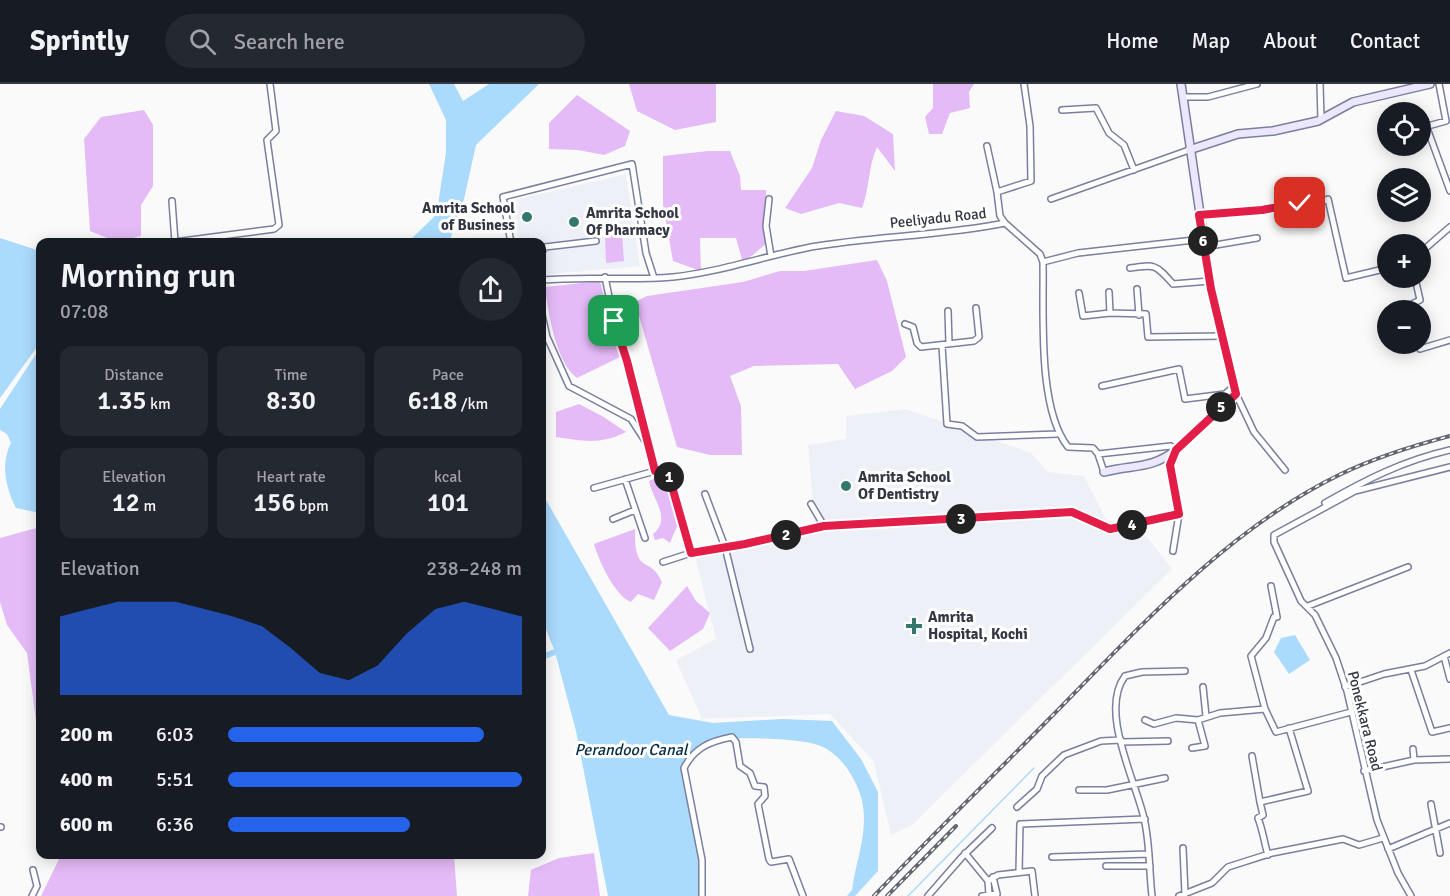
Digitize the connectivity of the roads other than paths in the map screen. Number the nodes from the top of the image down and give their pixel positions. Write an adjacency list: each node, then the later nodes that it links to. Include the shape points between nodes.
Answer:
1 (270, 84): 27 (street, via 276,131 267,140 279,225 274,229)
2 (1024, 84): 18 (street, via 1031,181)
3 (1181, 84): 8 (street)
4 (1257, 84): 8 (street, via 1208,97)
5 (1320, 84): 12 (street)
6 (1430, 84): 12 (street, via 1353,102)
7 (1439, 84): 10 (street)
8 (1183, 97): 14 (street)
9 (1450, 100): 10 (street)
10 (1443, 102): 17 (street, via 1446,121 1427,128)
11 (1062, 110): 15 (street, via 1096,108 1109,133 1124,144)
12 (1321, 120): 14 (street, via 1238,134)
13 (987, 146): 18 (street)
14 (1190, 150): 15 (street); 23 (street)
15 (1134, 170): 20 (street)
16 (1287, 187): 22 (street)
17 (1450, 191)
18 (997, 192): 24 (street, via 1000,216)
19 (769, 199): 34 (street, via 766,226)
20 (1051, 200)
21 (172, 201): 26 (street)
22 (1289, 205): 23 (street); 37 (street, via 1328,199 1346,278)
23 (1199, 215): 31 (street)
24 (1005, 223): 34 (street, Peeliyadu Road, via 812,247); 35 (street, Peeliyadu Road, via 1040,254)
25 (1450, 227): 32 (street)
26 (175, 238)
27 (205, 238)
28 (510, 238): 39 (street, via 503,197 632,164 646,253)
29 (1257, 238): 31 (street)
30 (596, 241): 33 (street)
31 (1204, 243): 35 (street, via 1084,252); 41 (street)
32 (1431, 243)
33 (546, 247)
34 (771, 256): 39 (street, Peeliyadu Road)
35 (1043, 262): 58 (street, via 1044,346)
36 (1130, 268): 41 (street, via 1162,269 1173,284)
37 (1377, 271)
38 (605, 277): 39 (street, Peeliyadu Road); 40 (street, Peeliyadu Road); 59 (street)
39 (654, 278)
40 (546, 280)
41 (1210, 281): 51 (street)
42 (1137, 289): 48 (street)
43 (1109, 292): 47 (street)
44 (1079, 293): 47 (street, via 1083,316)
45 (976, 308): 53 (street, via 979,337)
46 (948, 311): 53 (street)
47 (1110, 313): 48 (street)
48 (1139, 315): 51 (street, via 1146,315 1148,337)
49 (905, 324): 54 (street, via 913,327 918,345)
50 (546, 333): 59 (street, via 569,386 631,418)
51 (1224, 336): 57 (street)
52 (1450, 340): 55 (street)
53 (949, 344): 54 (street)
54 (942, 346): 58 (street, via 947,424 962,426 977,437)
55 (1431, 346)
56 (1102, 386): 57 (street, via 1179,369 1185,399)
57 (1235, 390): 60 (street); 64 (street, via 1254,432)
58 (1058, 434): 62 (street, via 1068,447 1093,448)
59 (649, 447): 65 (street)
60 (1176, 450): 62 (street, via 1171,446); 66 (street, via 1158,463); 72 (street, via 1170,465)
61 (1450, 450): 73 (street, via 1356,483)
62 (1098, 454): 66 (street)
63 (1450, 467): 73 (street, Ponekkara Road, via 1355,491)
64 (1285, 470)
65 (655, 471): 67 (street); 79 (street, via 667,469)
66 (1104, 472)
67 (625, 479): 68 (street); 71 (street)
68 (594, 488)
69 (705, 494): 77 (street)
70 (811, 504): 75 (street)
71 (635, 510): 74 (street); 76 (street)
72 (1179, 514): 75 (street, via 1110,529 1072,512); 78 (street)
73 (1305, 517): 83 (street, Ponekkara Road, via 1274,535 1274,542 1301,602)
74 (613, 519)
75 (824, 526): 77 (street)
76 (645, 538)
77 (725, 547): 79 (street); 84 (street)
78 (1173, 551)
79 (691, 553): 80 (street)
80 (663, 562)
81 (1408, 567): 83 (street)
82 (1271, 586): 91 (street, via 1275,617 1266,638 1251,656)
83 (1308, 606): 90 (street, Ponekkara Road, via 1318,618)
84 (750, 649)
85 (1447, 654): 87 (street); 88 (street)
86 (1185, 670): 98 (street, via 1125,676 1118,685 1115,719)
87 (1412, 670): 90 (street, via 1384,674); 97 (street, via 1432,732)
88 (1450, 679)
89 (1203, 687): 93 (street)
90 (1345, 687): 92 (street, Ponekkara Road)
91 (1265, 709): 93 (street); 96 (street, via 1276,732)
92 (1351, 712): 96 (street); 105 (street, Ponekkara Road)
93 (1206, 716): 95 (street)
94 (1145, 720): 95 (street, via 1154,724 1176,718)
95 (1198, 720): 100 (street, via 1205,746)
96 (1289, 728): 109 (street, via 1308,791)
97 (1450, 728)
98 (1122, 741): 99 (street); 107 (street); 111 (street, via 1101,741 1064,755)
99 (1168, 741)
100 (1192, 748)
101 (1413, 749): 104 (street)
102 (1252, 756): 109 (street)
103 (1450, 759): 104 (street)
104 (1414, 760): 105 (street)
105 (1364, 771): 116 (street, Ponekkara Road)
106 (1165, 778): 107 (street)
107 (1134, 785): 108 (street); 112 (street)
108 (1079, 790)
109 (1260, 802): 122 (street, via 1263,815 1258,818)
110 (1431, 804): 115 (street)
111 (1017, 807)
112 (1145, 819): 121 (street); 127 (street, via 1020,824)
113 (1450, 823): 115 (street)
114 (992, 828): 119 (street)
115 (1434, 829): 118 (street); 120 (street)
116 (1383, 838): 118 (street, Ponekkara Road); 122 (street, via 1359,844 1343,839)
117 (1183, 848): 130 (street)
118 (1388, 849): 138 (street, Ponekkara Road)
119 (965, 853): 128 (street); 134 (street)
120 (1440, 853)
121 (1149, 854): 123 (street); 125 (street)
122 (1268, 855): 130 (street, via 1228,867 1212,883)
123 (1052, 857)
124 (1106, 866): 125 (street)
125 (1150, 866): 137 (street)
126 (33, 870): 131 (street, via 37,886)
127 (1019, 872): 128 (street); 136 (street, via 1032,871)
128 (991, 879): 129 (street)
129 (989, 895): 135 (street)
130 (1187, 895)
131 (32, 896)
132 (702, 896): 133 (street, via 702,860 684,768 709,742 732,737 740,766 750,773 755,786 764,787 765,796 758,804 769,859 789,859)
133 (803, 896)
134 (928, 896)
135 (982, 896)
136 (1035, 896)
137 (1152, 896)
138 (1411, 896)

